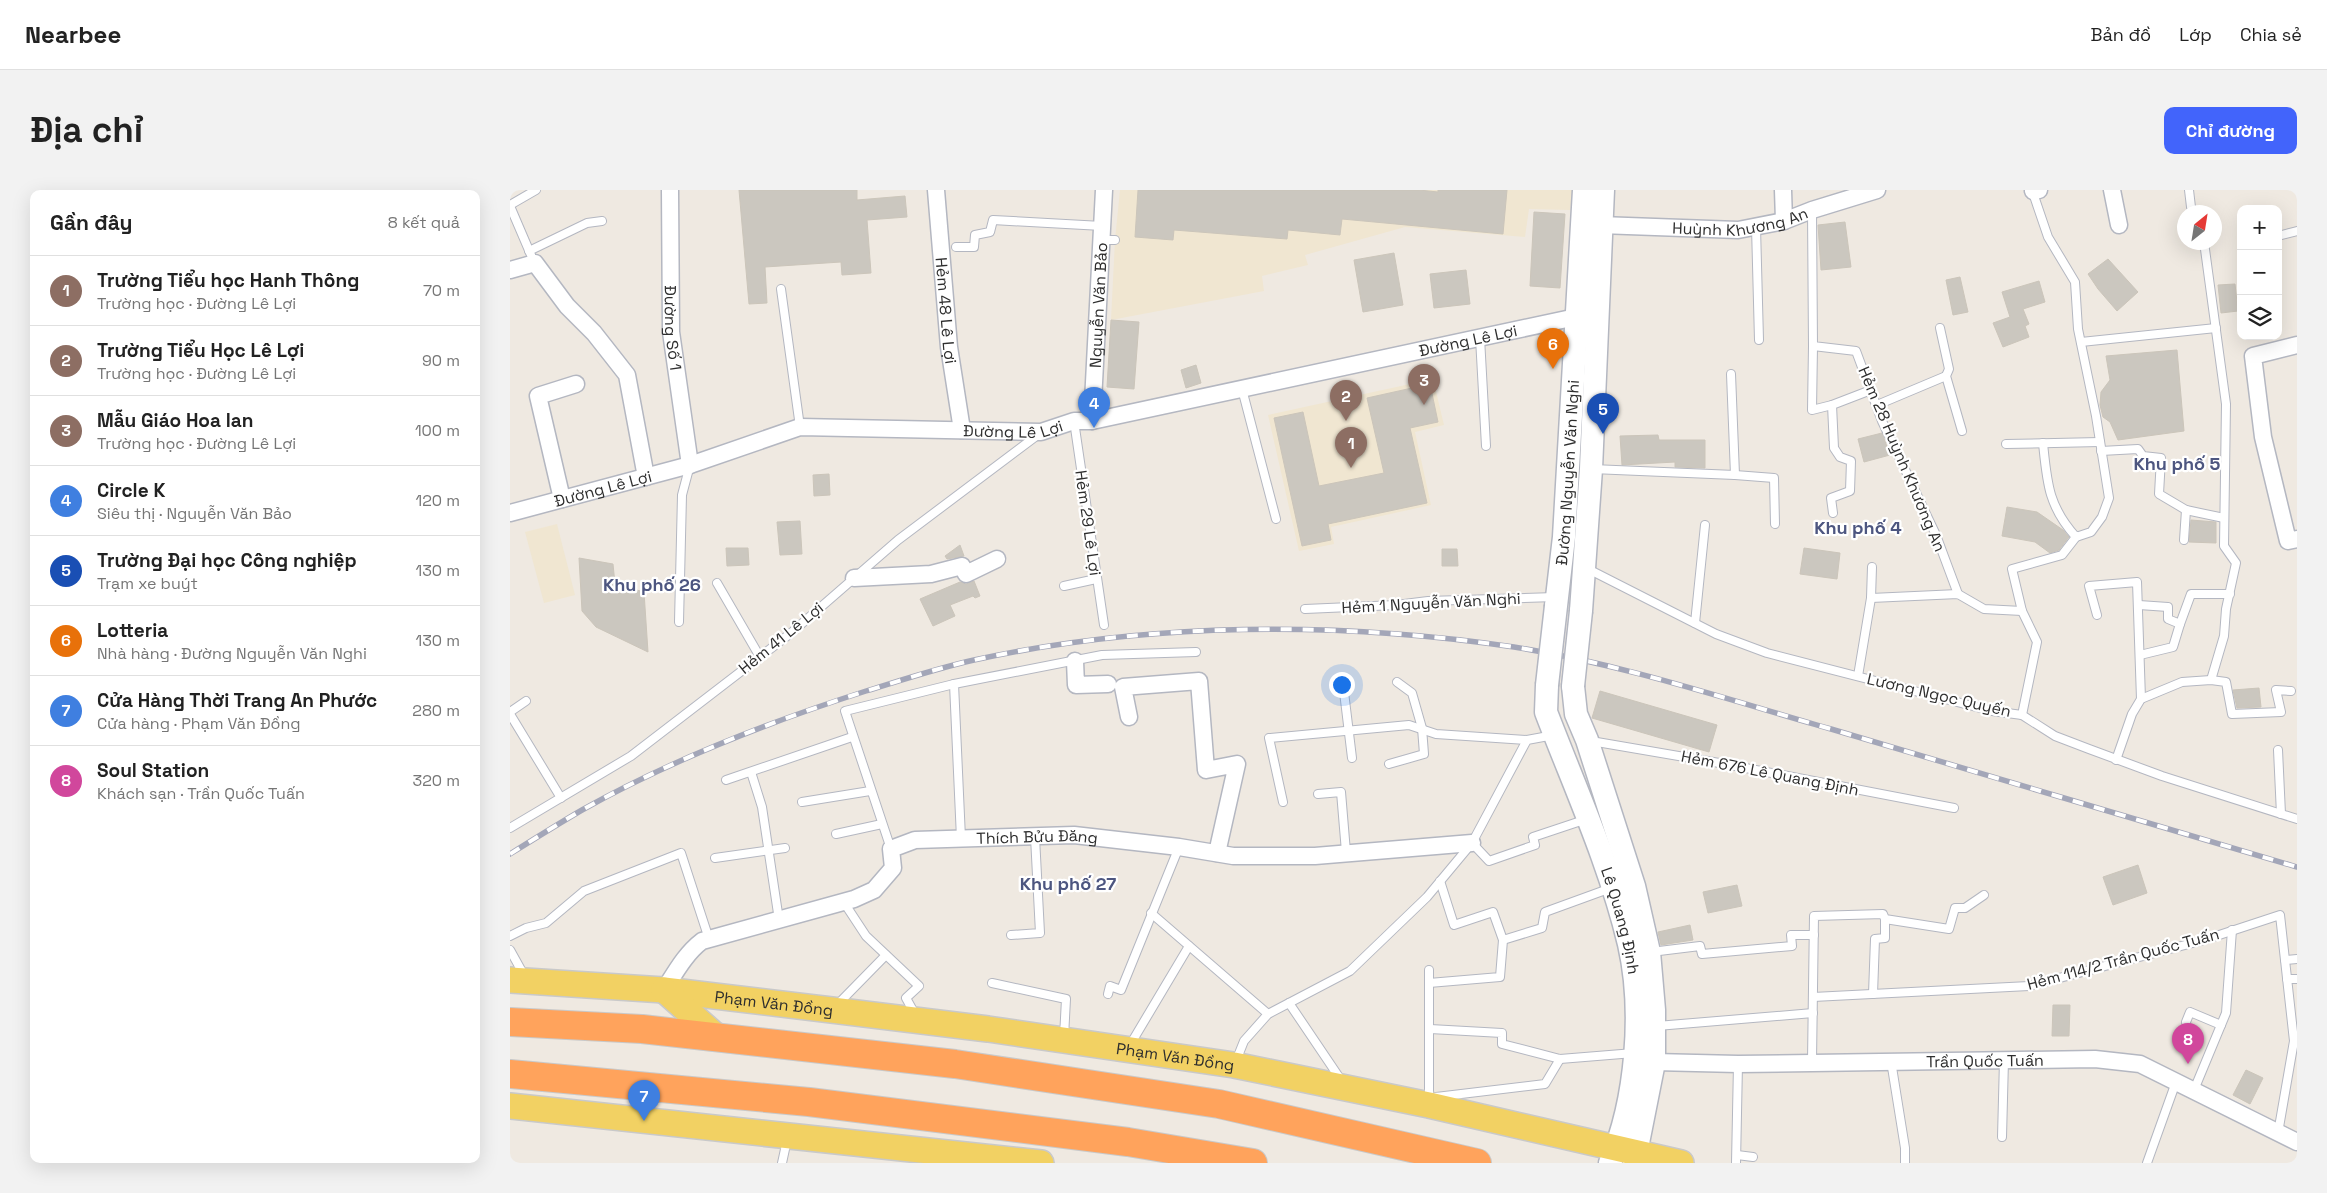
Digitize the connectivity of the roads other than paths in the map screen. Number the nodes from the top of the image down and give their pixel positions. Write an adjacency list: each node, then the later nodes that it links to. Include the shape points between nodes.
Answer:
1 (536, 190): 13 (lane)
2 (670, 190): 54 (street, Đường Số 1, via 671,332)
3 (936, 190): 46 (street, Hẻm 48 Lê Lợi, via 949,347)
4 (1104, 190): 21 (street, Nguyễn Văn Bảo)
5 (1584, 190): 28 (main road, Đường Nguyễn Văn Nghi)
6 (1603, 190): 17 (main road, Đường Nguyễn Văn Nghi)
7 (1783, 190): 16 (street)
8 (2035, 190): 33 (lane, via 2048,237 2075,282)
9 (2112, 190): 18 (street)
10 (2189, 190): 12 (lane)
11 (1867, 191): 14 (street, Huỳnh Khương An)
12 (2191, 205)
13 (510, 206): 25 (lane)
14 (1812, 210): 16 (street, Huỳnh Khương An); 34 (lane)
15 (602, 221): 25 (lane, via 587,223)
16 (1784, 221): 19 (street, Huỳnh Khương An)
17 (1600, 224): 19 (street, Huỳnh Khương An, via 1738,230); 28 (main road, Đường Nguyễn Văn Nghi)
18 (2119, 224)
19 (1756, 227): 32 (lane)
20 (2297, 231): 22 (lane)
21 (1106, 235): 23 (lane, via 993,220 990,232 975,236 974,246); 44 (street, Nguyễn Văn Bảo)
22 (2282, 235)
23 (956, 247)
24 (2205, 250): 30 (lane)
25 (532, 257): 26 (street); 57 (street, via 567,306 594,332 627,375)
26 (510, 270)
27 (782, 289): 45 (lane)
28 (1586, 316): 31 (street, Đường Lê Lợi); 55 (main road, Đường Nguyễn Văn Nghi); 79 (main road, Đường Nguyễn Văn Nghi)
29 (1940, 328): 37 (lane, via 1949,369)
30 (2216, 328): 33 (lane); 62 (lane, via 2226,404)
31 (1480, 338): 39 (street, Đường Lê Lợi); 52 (lane)
32 (1759, 340)
33 (2080, 342): 49 (lane)
34 (1813, 346): 40 (lane, Hẻm 28 Huỳnh Khương An, via 1856,351); 41 (lane, via 1812,410)
35 (2297, 346): 67 (street, via 2254,356 2263,437 2288,541)
36 (1731, 374): 56 (lane)
37 (1946, 376): 42 (lane); 47 (lane)
38 (576, 384): 58 (street, via 538,396)
39 (1242, 389): 44 (street, Đường Lê Lợi); 63 (lane)
40 (1871, 390): 41 (lane); 42 (lane, Hẻm 28 Huỳnh Khương An)
41 (1832, 405): 61 (lane, via 1834,448 1840,457 1851,461 1850,491 1831,498)
42 (1876, 406): 76 (lane, Hẻm 28 Huỳnh Khương An, via 1936,535)
43 (1074, 421): 44 (street, Đường Lê Lợi); 48 (street, Đường Lê Lợi); 73 (lane, Hẻm 29 Lê Lợi)
44 (1092, 421)
45 (800, 427): 46 (street, Đường Lê Lợi); 54 (street, Đường Lê Lợi)
46 (962, 430): 48 (street, Đường Lê Lợi)
47 (1962, 431)
48 (1041, 432): 72 (lane, Hẻm 41 Lê Lợi, via 898,540)
49 (2100, 442): 50 (lane); 53 (lane)
50 (2043, 443): 51 (lane); 66 (lane, via 2047,487 2061,520)
51 (2006, 444)
52 (1486, 446)
53 (2101, 451): 59 (lane, via 2138,449 2143,456 2161,458 2158,494); 66 (lane, via 2108,498 2102,516 2091,532)
54 (690, 465): 57 (street, Đường Lê Lợi); 84 (lane, via 682,495)
55 (1591, 469): 56 (lane); 70 (main road, Đường Nguyễn Văn Nghi)
56 (1735, 475): 65 (lane, via 1774,478)
57 (646, 477): 58 (street, Đường Lê Lợi)
58 (562, 499): 60 (street, Đường Lê Lợi)
59 (2186, 510): 62 (lane); 68 (lane)
60 (510, 513)
61 (1832, 513)
62 (2224, 518): 77 (lane, via 2224,546 2236,563)
63 (1276, 519)
64 (1705, 524): 85 (lane)
65 (1775, 524)
66 (2076, 537): 82 (lane, via 2062,555 2012,569)
67 (2297, 539)
68 (2184, 540)
69 (997, 559): 72 (street, via 966,574 962,566 931,574)
70 (1584, 566): 85 (lane, Lương Ngọc Quyến); 98 (main road, Đường Nguyễn Văn Nghi, bridge)
71 (1872, 567): 78 (lane)
72 (854, 578): 90 (lane, Hẻm 41 Lê Lợi)
73 (1096, 579): 75 (lane); 87 (lane, Hẻm 29 Lê Lợi)
74 (717, 582): 90 (lane)
75 (1064, 586)
76 (1958, 594): 78 (lane); 82 (lane, via 1984,609)
77 (2230, 594): 86 (lane, via 2191,594); 93 (lane, via 2224,636)
78 (1871, 598): 92 (lane)
79 (1557, 601): 81 (lane, Hẻm 1 Nguyễn Văn Nghi, via 1428,601); 97 (main road, Đường Nguyễn Văn Nghi, bridge)
80 (2139, 605): 83 (lane, via 2137,582 2089,586); 86 (lane, via 2168,607 2168,619); 89 (lane)
81 (1306, 609)
82 (2022, 611): 104 (lane, via 2037,642)
83 (2097, 615)
84 (679, 622)
85 (1695, 623): 92 (lane, Lương Ngọc Quyến, via 1767,654)
86 (2180, 624): 89 (lane, via 2173,647)
87 (1104, 625)
88 (1196, 652): 91 (lane)
89 (2140, 655): 101 (lane)
90 (760, 657): 120 (lane, Hẻm 41 Lê Lợi, via 631,756)
91 (1075, 660): 95 (lane); 96 (street, via 1076,685)
92 (1858, 676): 104 (lane, Lương Ngọc Quyến, via 1992,711)
93 (2211, 680): 99 (lane, via 2226,682 2232,714 2281,712 2276,690); 101 (lane, via 2182,682)
94 (1397, 682): 106 (lane, via 1412,693)
95 (954, 684): 109 (lane, via 845,711); 131 (lane)
96 (1108, 684)
97 (1547, 685): 108 (main road, Lê Quang Định, via 1546,712)
98 (1573, 686): 111 (main road, Lê Quang Định, via 1576,714)
99 (2292, 691)
100 (1344, 692): 107 (lane)
101 (2141, 699): 114 (lane, via 2132,714)
102 (526, 701): 103 (lane)
103 (510, 713): 120 (lane)
104 (2022, 715): 114 (lane, Lương Ngọc Quyến, via 2055,736)
105 (1129, 717): 138 (street, via 1123,687 1199,681 1206,770 1237,764)
106 (1422, 728): 107 (lane, via 1409,725); 110 (lane, via 1436,734); 115 (lane, via 1424,754)
107 (1348, 732): 113 (lane); 122 (lane, via 1269,738)
108 (1555, 735): 110 (lane); 125 (main road, Lê Quang Định)
109 (852, 737): 116 (lane); 118 (lane)
110 (1527, 740): 132 (lane)
111 (1587, 740): 123 (lane, Hẻm 676 Lê Quang Định); 155 (main road, Lê Quang Định, via 1634,886)
112 (2278, 750): 124 (lane)
113 (1352, 758)
114 (2116, 760): 124 (lane, Lương Ngọc Quyến)
115 (1389, 764)
116 (751, 772): 117 (lane); 136 (lane, via 762,806)
117 (726, 780)
118 (870, 790): 121 (lane); 127 (lane)
119 (1318, 794): 137 (lane, via 1341,792)
120 (561, 798): 128 (lane, Hẻm 41 Lê Lợi)
121 (802, 802)
122 (1283, 802)
123 (1954, 808)
124 (2281, 814): 126 (lane, Lương Ngọc Quyến)
125 (1587, 819): 132 (lane, via 1533,837 1536,845 1489,860); 141 (main road, Lê Quang Định)
126 (2297, 819)
127 (882, 824): 129 (lane); 135 (lane)
128 (510, 828)
129 (836, 834)
130 (1035, 836): 131 (street, Thích Bửu Đăng); 133 (street, Thích Bửu Đăng, via 1074,835); 148 (lane, via 1040,933)
131 (960, 838): 135 (street, Thích Bửu Đăng, via 915,840)
132 (1472, 843): 137 (street, Thích Bửu Đăng); 140 (lane)
133 (1179, 847): 138 (street, Thích Bửu Đăng); 144 (lane)
134 (785, 848): 136 (lane)
135 (891, 849): 143 (street, via 893,868 874,890)
136 (769, 851): 139 (lane); 145 (lane)
137 (1346, 852): 138 (street, Thích Bửu Đăng, via 1315,856 1233,856)
138 (1217, 853)
139 (715, 858)
140 (1440, 881): 152 (lane, via 1454,925 1493,912); 169 (lane, via 1428,897 1350,971)
141 (1613, 887): 152 (lane, via 1545,912 1542,928); 182 (main road, Lê Quang Định, via 1629,945)
142 (1984, 895): 146 (lane, via 1965,908 1955,908 1949,929)
143 (843, 902): 145 (street); 156 (lane, via 866,936)
144 (1151, 913): 153 (lane); 166 (lane, via 1121,990 1110,986)
145 (780, 920): 151 (street)
146 (1885, 920): 149 (lane, via 1883,914 1814,916); 167 (lane, via 1885,938 1875,939)
147 (2232, 930): 158 (lane, Hẻm 114/2 Trần Quốc Tuấn, via 2280,915); 167 (lane, Hẻm 114/2 Trần Quốc Tuấn, via 2029,986); 176 (lane, via 2226,1013)
148 (1011, 935)
149 (1814, 935): 155 (lane, via 1791,935 1792,946 1702,954 1700,946); 168 (lane)
150 (510, 936): 151 (lane, via 526,928 546,924 584,891 681,853)
151 (710, 939): 165 (street, via 693,948)
152 (1503, 940): 164 (lane, via 1500,977)
153 (1189, 946): 172 (lane); 181 (lane)
154 (510, 950): 161 (lane)
155 (1649, 952): 177 (main road, Lê Quang Định)
156 (886, 955): 170 (lane); 173 (lane, via 919,986 906,998)
157 (2297, 959): 158 (lane)
158 (2285, 960): 162 (lane)
159 (1429, 970): 164 (lane)
160 (2297, 979): 162 (lane)
161 (519, 980): 165 (main road, Phạm Văn Đồng)
162 (2287, 980): 195 (lane, via 2294,1041)
163 (992, 983): 180 (lane, via 1066,999)
164 (1429, 983): 178 (lane)
165 (664, 990): 170 (main road, Phạm Văn Đồng); 179 (main road)
166 (1108, 994)
167 (1873, 994): 168 (lane, Hẻm 114/2 Trần Quốc Tuấn)
168 (1813, 997): 171 (lane)
169 (1289, 1003): 172 (lane); 191 (lane)
170 (833, 1010): 173 (main road, Phạm Văn Đồng)
171 (1813, 1012): 177 (lane); 185 (lane)
172 (1268, 1014): 188 (lane, via 1244,1041)
173 (918, 1020): 180 (main road, Phạm Văn Đồng)
174 (510, 1022): 179 (highway, via 642,1029)
175 (2186, 1022): 176 (lane, via 2190,1012)
176 (2221, 1025): 192 (lane)
177 (1655, 1027): 182 (main road, Lê Quang Định)
178 (1430, 1029): 183 (lane, via 1502,1033 1502,1044); 193 (lane)
179 (716, 1037): 205 (highway, via 955,1064 1219,1104)
180 (1064, 1040): 181 (main road, Phạm Văn Đồng)
181 (1128, 1049): 188 (main road, Phạm Văn Đồng)
182 (1645, 1058): 183 (lane); 187 (street, Trần Quốc Tuấn); 200 (main road, Lê Quang Định)
183 (1560, 1059): 193 (lane, via 1546,1084)
184 (2004, 1060): 186 (street, Trần Quốc Tuấn); 190 (street, Trần Quốc Tuấn, via 2095,1059 2140,1064); 197 (lane)
185 (1812, 1061): 186 (street, Trần Quốc Tuấn); 187 (street, Trần Quốc Tuấn)
186 (1891, 1061): 207 (lane)
187 (1738, 1064): 201 (lane)
188 (1234, 1065): 191 (main road, Phạm Văn Đồng)
189 (510, 1074): 204 (highway, via 810,1102 1128,1142)
190 (2176, 1082): 192 (street, Trần Quốc Tuấn); 208 (lane)
191 (1346, 1088): 193 (main road, Phạm Văn Đồng)
192 (2194, 1090): 195 (street, Trần Quốc Tuấn)
193 (1429, 1101): 200 (main road, Phạm Văn Đồng)
194 (510, 1106): 196 (main road)
195 (2278, 1133): 198 (street, Trần Quốc Tuấn)
196 (788, 1135): 202 (lane); 203 (main road, via 937,1156)
197 (2002, 1137)
198 (2297, 1142)
199 (1753, 1156): 201 (lane)
200 (1624, 1157): 206 (main road, Phạm Văn Đồng)
201 (1736, 1159)
202 (782, 1163)
203 (1041, 1163)
204 (1253, 1163)
205 (1477, 1163)
206 (1681, 1163)
207 (1905, 1163)
208 (2147, 1163)

